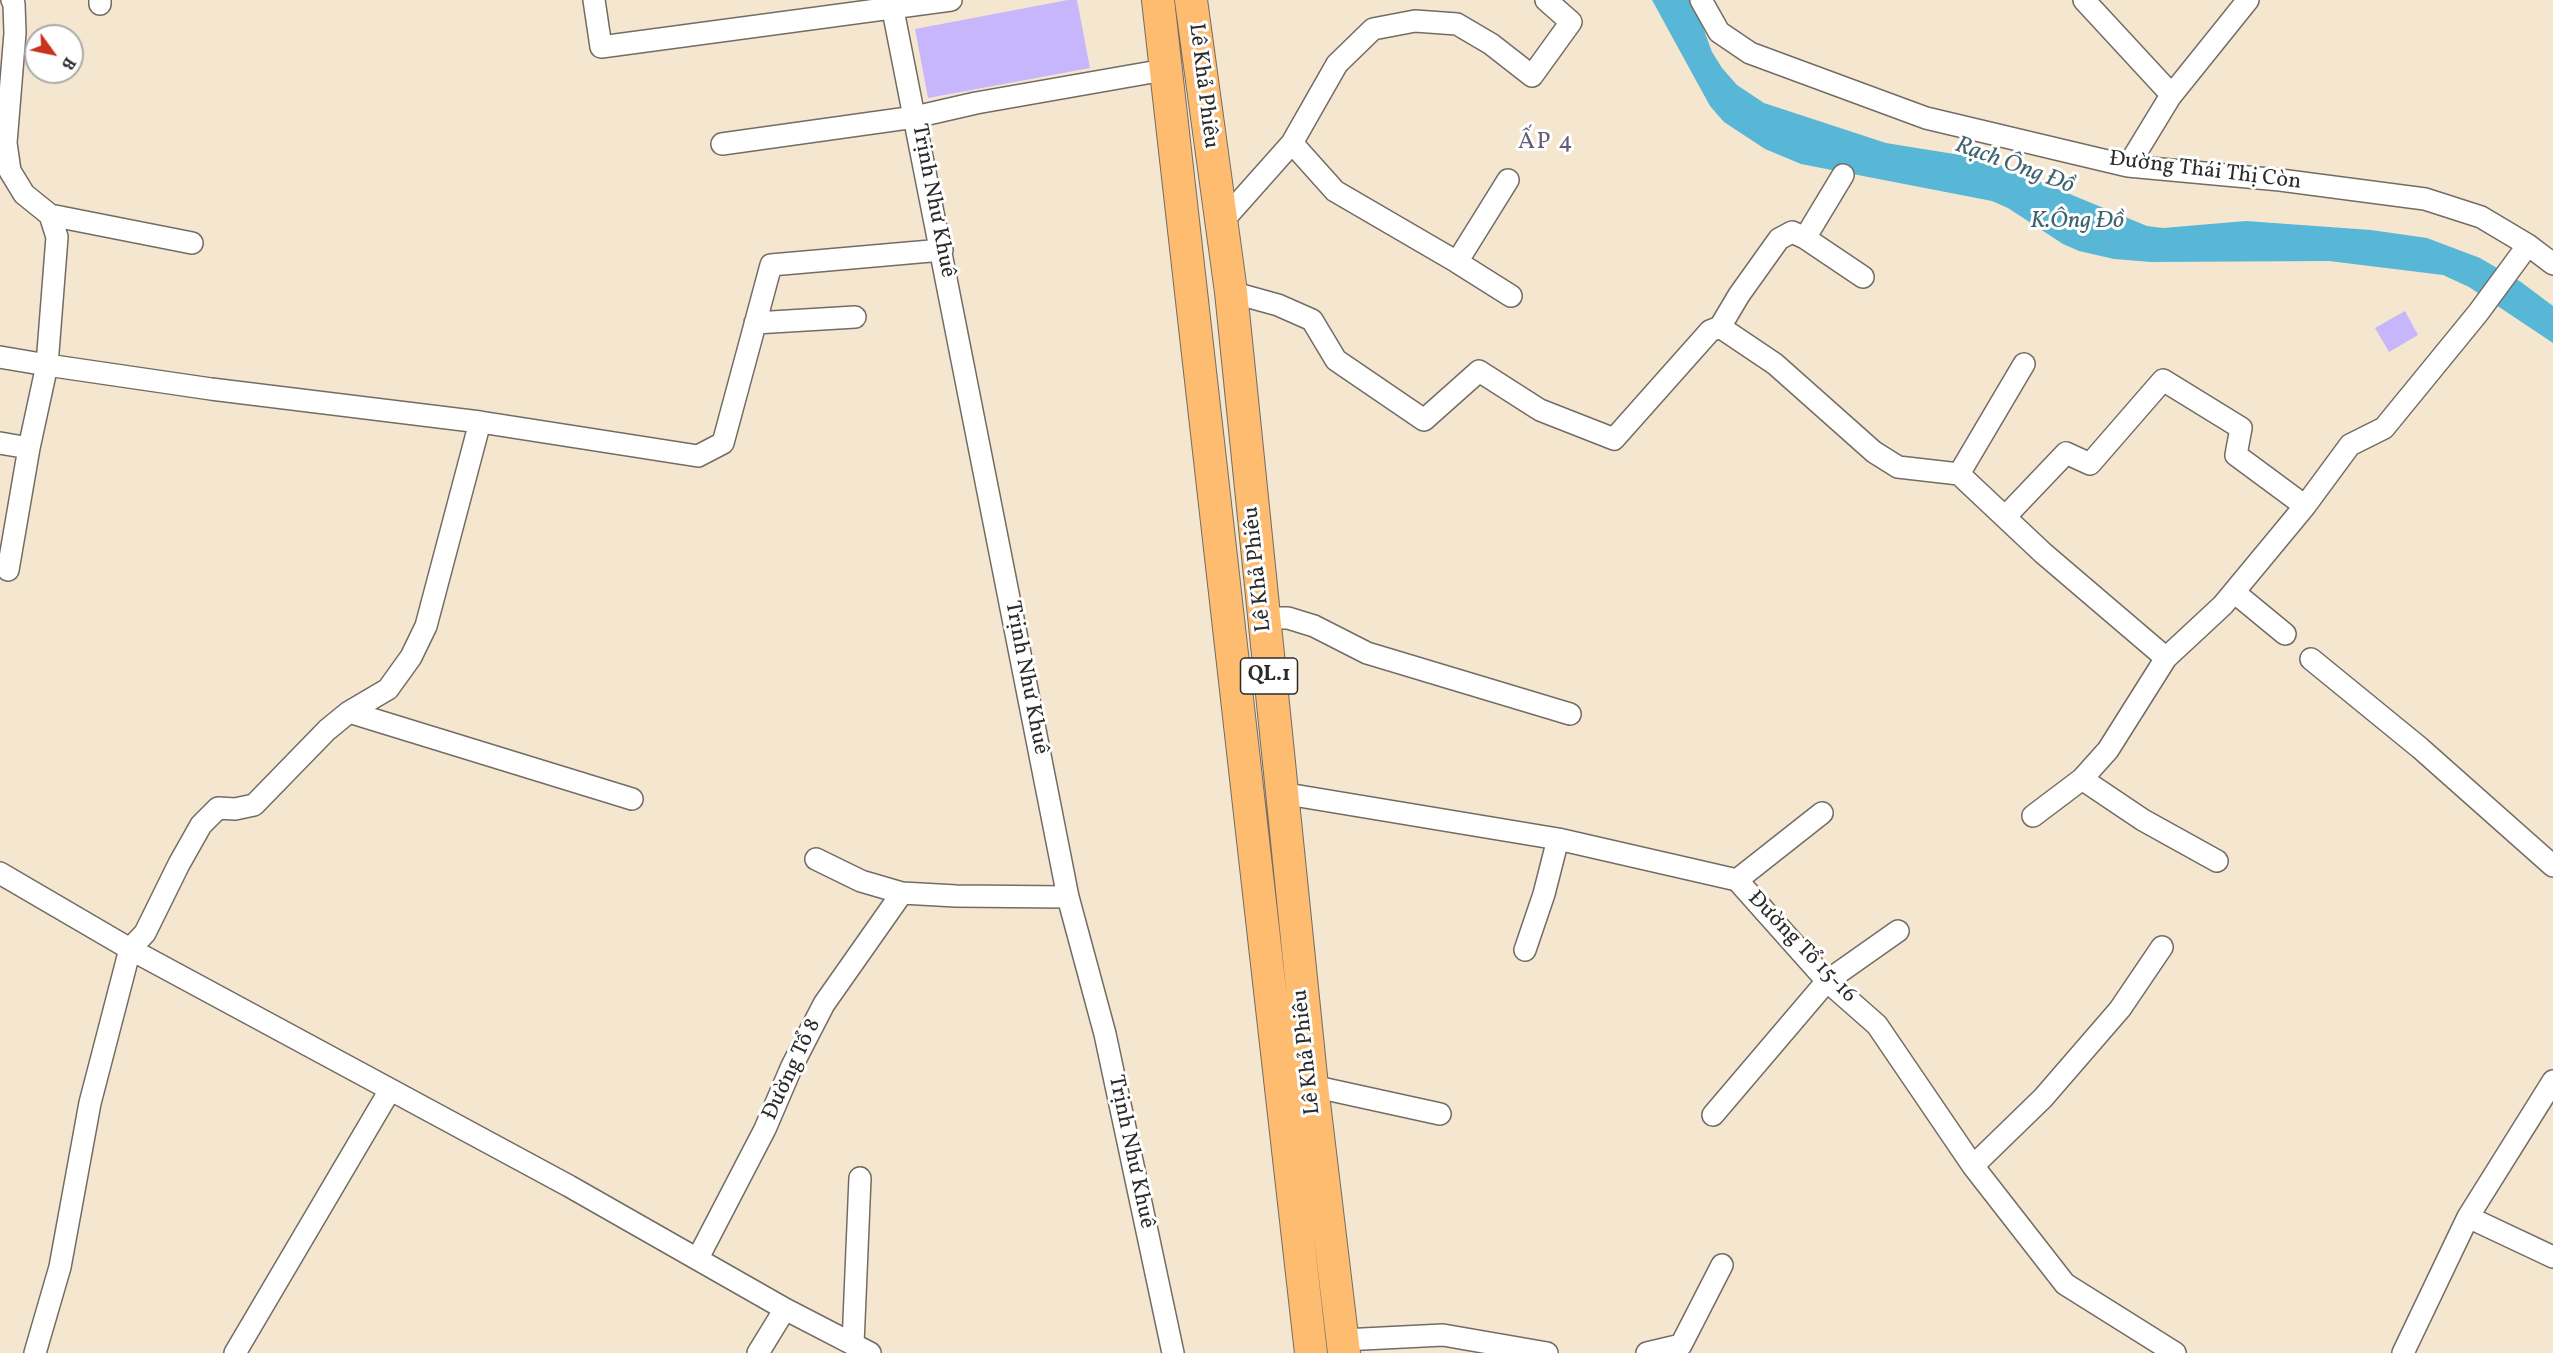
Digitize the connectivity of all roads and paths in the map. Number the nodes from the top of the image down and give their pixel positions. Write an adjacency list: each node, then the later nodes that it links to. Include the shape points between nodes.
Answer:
1 (12, 0): 19 (street, via 15,33 6,143 10,171 24,194)
2 (594, 0): 10 (street, via 600,47)
3 (951, 0): 10 (street)
4 (1158, 0): 11 (highway, Lê Khả Phiêu / QL.1)
5 (1191, 0): 20 (highway, Lê Khả Phiêu / QL.1)
6 (1546, 0): 14 (street, via 1571,22 1532,76 1457,24 1415,21 1373,29 1337,64)
7 (1701, 0): 16 (street, Đường Thái Thị Còn, via 1719,32 1750,53 1926,118)
8 (2084, 0): 12 (street)
9 (2248, 0): 12 (street)
10 (892, 4): 13 (street, Trịnh Như Khuê)
11 (1164, 70): 13 (street); 86 (highway, Lê Khả Phiêu / QL.1)
12 (2170, 97): 16 (street)
13 (915, 117): 15 (street); 24 (street, Trịnh Như Khuê)
14 (1292, 143): 20 (street); 25 (street, via 1335,191)
15 (722, 144)
16 (2128, 166): 23 (street, Đường Thái Thị Còn, via 2425,199 2481,217)
17 (1843, 176): 21 (street)
18 (1509, 180): 25 (street)
19 (50, 215): 22 (street); 35 (street, via 57,237)
20 (1220, 224): 28 (highway, Lê Khả Phiêu / QL.1)
21 (1805, 238): 27 (street); 32 (street, via 1792,232 1779,239)
22 (192, 243)
23 (2528, 245): 26 (street, Đường Thái Thị Còn); 40 (street, via 2384,428 2349,445)
24 (942, 250): 31 (street, via 771,265); 62 (street, Trịnh Như Khuê)
25 (1457, 262): 29 (street)
26 (2553, 264)
27 (1863, 277)
28 (1231, 292): 32 (street, via 1278,305 1312,320 1335,360 1424,420 1479,371 1540,410 1614,439 1710,331); 44 (highway, Lê Khả Phiêu / QL.1)
29 (1511, 297)
30 (855, 317): 31 (street)
31 (755, 324): 36 (street, via 723,442 699,456)
32 (1720, 327): 39 (street, via 1775,364 1874,452 1898,467)
33 (0, 357): 35 (street)
34 (2024, 364): 39 (street)
35 (47, 365): 36 (street); 38 (street)
36 (480, 422): 48 (street, via 426,626 411,657 388,689)
37 (0, 443): 38 (street)
38 (29, 448): 42 (street)
39 (1959, 474): 41 (street)
40 (2305, 506): 41 (street, via 2236,455 2241,428 2163,380 2090,464 2066,453); 43 (street)
41 (2005, 517): 46 (street)
42 (8, 570)
43 (2234, 592): 45 (street); 46 (street)
44 (1264, 618): 49 (street, via 1288,618 1314,626 1367,653); 51 (highway, Lê Khả Phiêu / QL.1)
45 (2285, 634)
46 (2166, 658): 50 (street, via 2108,750)
47 (2311, 659): 58 (street, via 2420,748)
48 (349, 712): 52 (street); 65 (street, via 254,805 218,807 201,825 145,933)
49 (1570, 714)
50 (2082, 779): 54 (street); 57 (street)
51 (1281, 793): 55 (street, Đường Tổ 15-16); 69 (highway, Lê Khả Phiêu / QL.1)
52 (632, 799)
53 (1822, 813): 60 (street)
54 (2033, 816)
55 (1558, 839): 60 (street, Đường Tổ 15-16); 66 (street)
56 (816, 859): 61 (street, via 861,881)
57 (2217, 861)
58 (2553, 866)
59 (0, 873): 65 (street)
60 (1737, 880): 67 (street, Đường Tổ 15-16)
61 (902, 892): 62 (street); 77 (street, Đường Tổ 8, via 824,1004)
62 (1068, 897): 85 (street, Trịnh Như Khuê, via 1105,1034)
63 (1898, 931): 67 (street)
64 (2162, 947): 73 (street, via 2120,1009 2058,1080)
65 (130, 949): 70 (street); 82 (street, via 90,1103 60,1267)
66 (1525, 950)
67 (1827, 981): 72 (street); 73 (street, Đường Tổ 15-16, via 1877,1025)
68 (2553, 1081): 75 (street)
69 (1312, 1086): 71 (street); 80 (highway, Lê Khả Phiêu / QL.1)
70 (390, 1090): 77 (street); 83 (street)
71 (1440, 1114)
72 (1713, 1115)
73 (1973, 1166): 89 (street, Đường Tổ 15-16, via 2065,1284)
74 (860, 1178): 81 (street)
75 (2468, 1217): 76 (street); 90 (street)
76 (2553, 1257)
77 (698, 1258): 79 (street)
78 (1722, 1265): 88 (street, via 1681,1345)
79 (785, 1309): 81 (street); 84 (street)
80 (1343, 1347): 87 (street, via 1443,1335)
81 (862, 1348)
82 (35, 1353)
83 (235, 1353)
84 (758, 1353)
85 (1173, 1353)
86 (1311, 1353)
87 (1547, 1353)
88 (1647, 1353)
89 (2175, 1353)
90 (2403, 1353)

